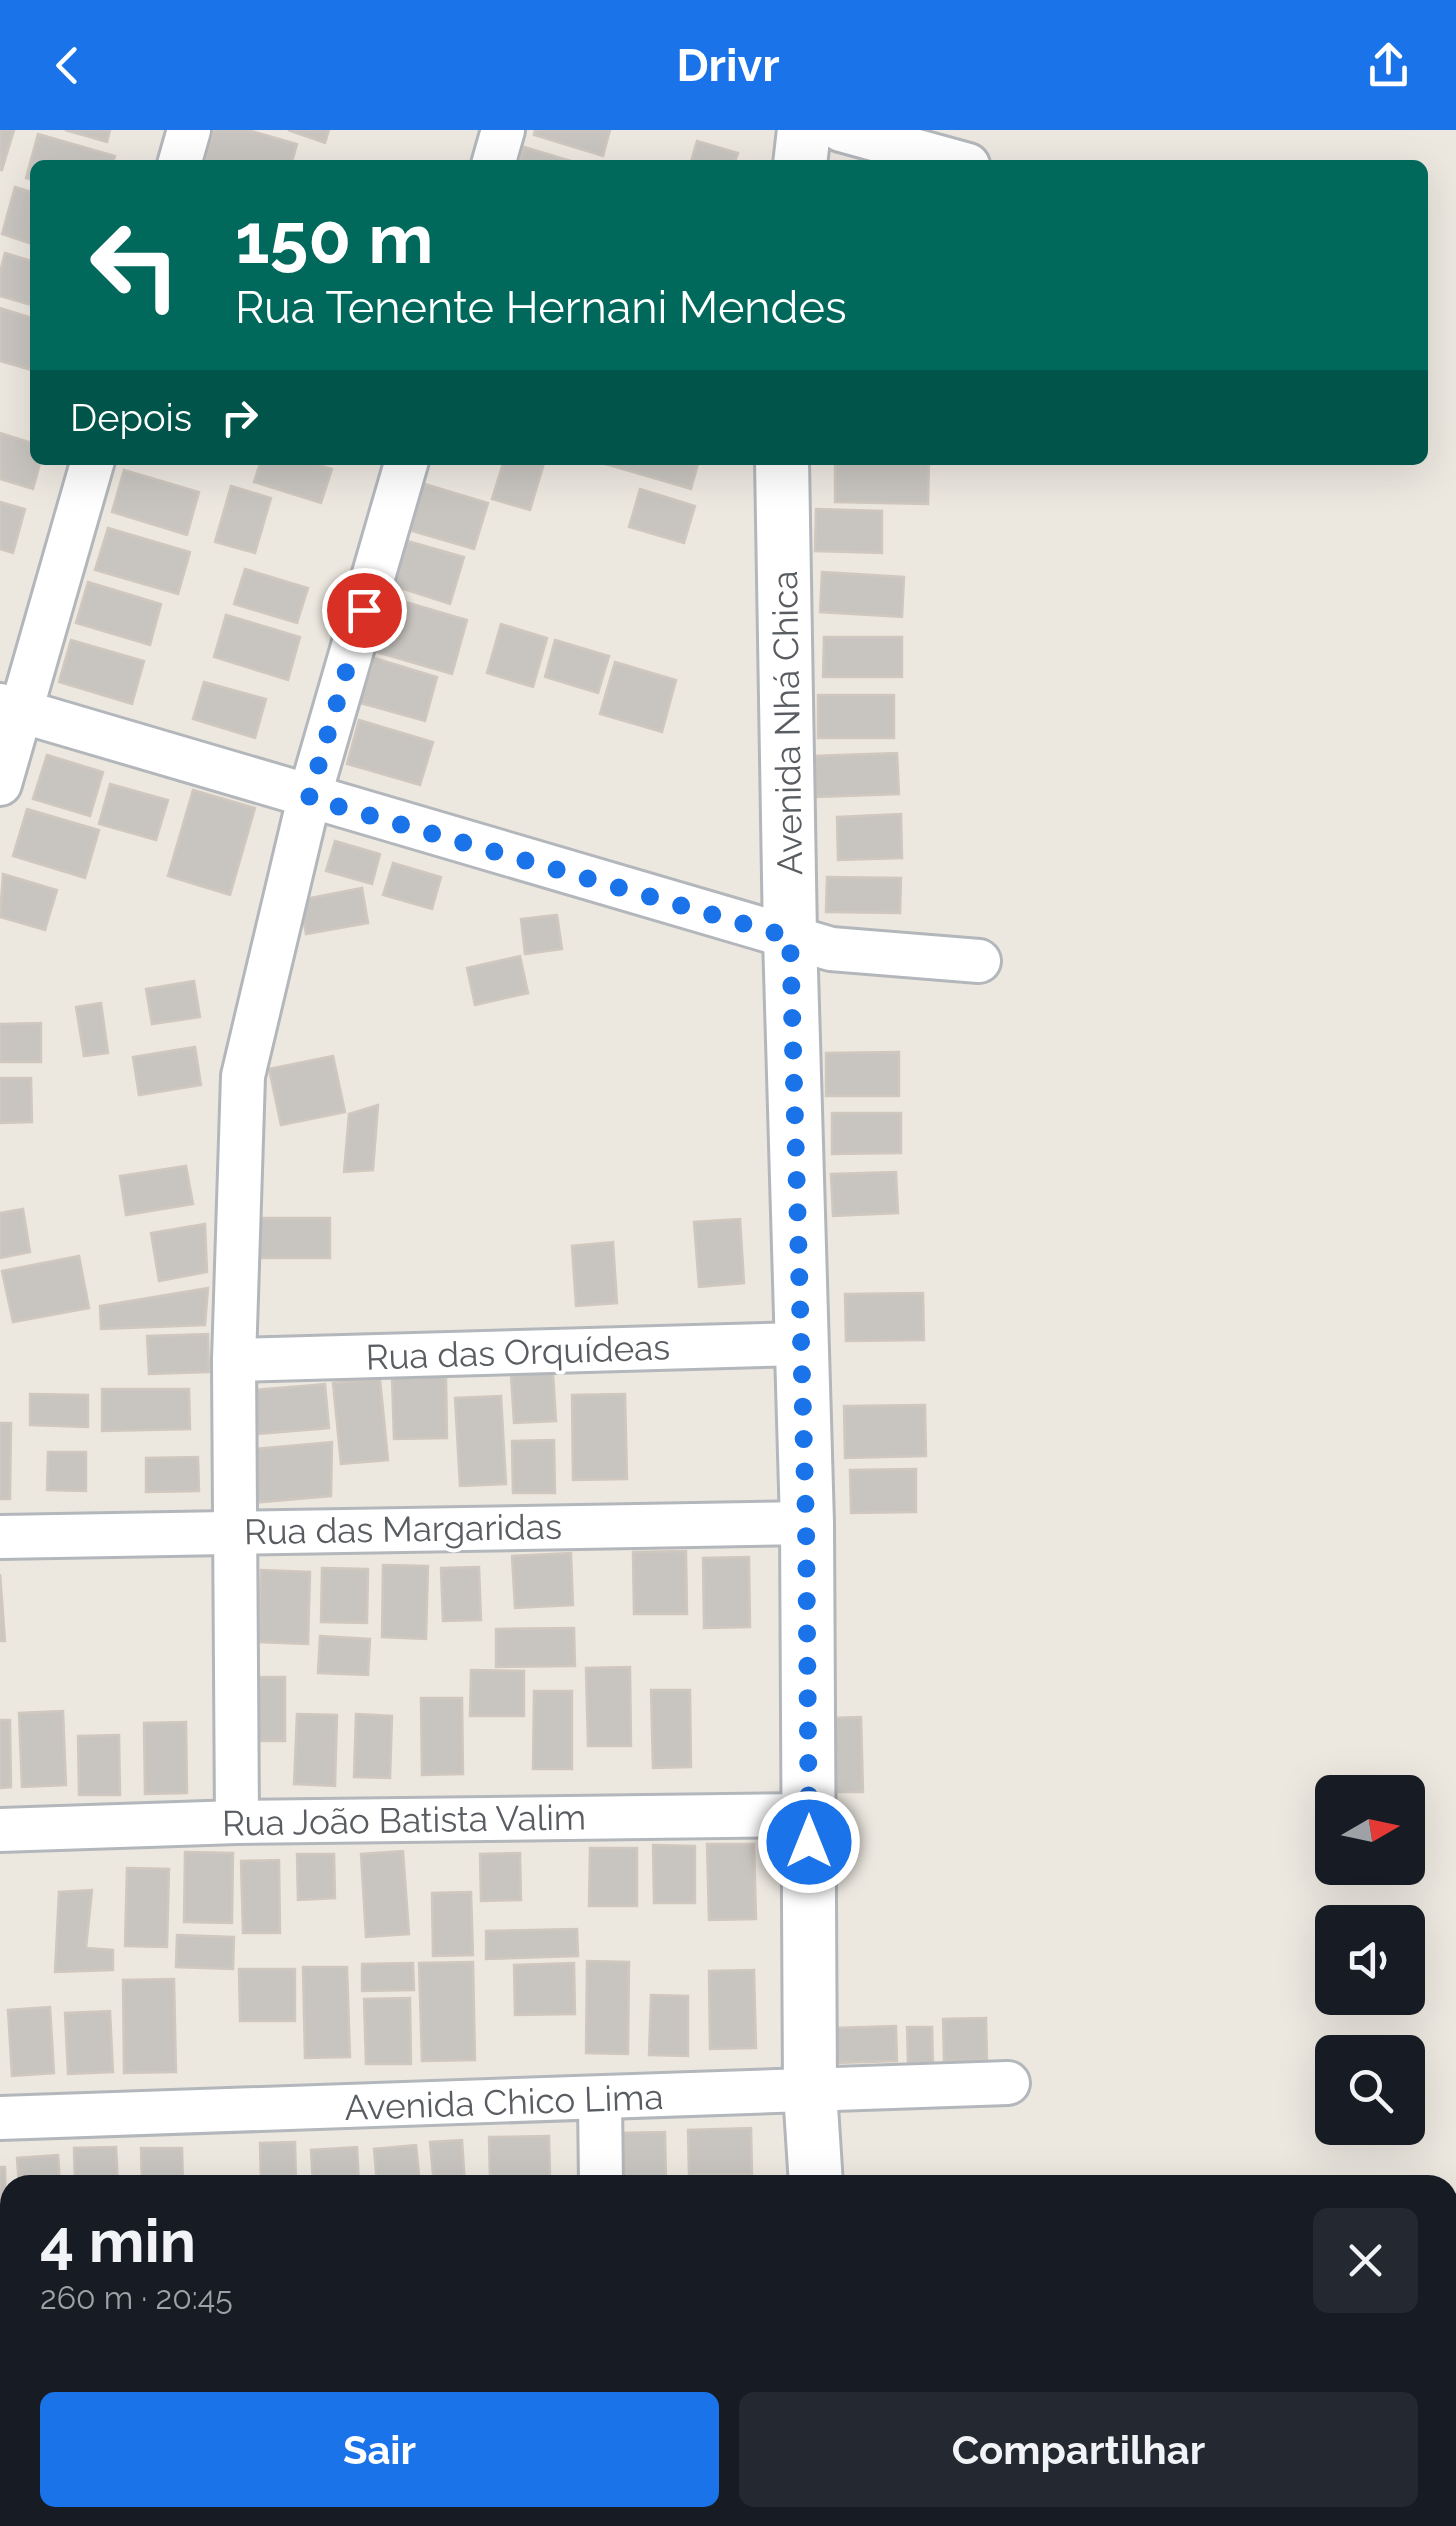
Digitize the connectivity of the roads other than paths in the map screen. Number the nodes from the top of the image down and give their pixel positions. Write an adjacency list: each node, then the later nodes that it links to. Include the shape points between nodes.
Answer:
1 (189, 130): 5 (street)
2 (503, 130): 6 (street)
3 (804, 130): 7 (street)
4 (841, 130): 8 (street)
5 (180, 160)
6 (494, 160)
7 (801, 160)
8 (950, 160)
9 (90, 465): 12 (street)
10 (406, 465): 14 (street)
11 (782, 465): 15 (street, Avenida Nhá Chica)
12 (10, 708): 13 (street); 14 (street)
13 (0, 784)
14 (309, 798): 15 (street); 18 (street, via 243,1076)
15 (790, 937): 16 (street, via 831,949); 17 (street, Avenida Nhá Chica)
16 (979, 960)
17 (801, 1344): 18 (street, Rua das Orquídeas); 19 (street, Avenida Nhá Chica)
18 (234, 1360): 20 (street)
19 (806, 1523): 20 (street, Rua das Margaridas); 22 (street, Avenida Nhá Chica)
20 (238, 1531): 21 (street, Rua das Margaridas); 23 (street)
21 (0, 1537)
22 (809, 1815): 23 (street, Rua João Batista Valim); 26 (street, Avenida Nhá Chica)
23 (237, 1822): 24 (street, Rua João Batista Valim)
24 (0, 1830)
25 (1008, 2083): 26 (street, Avenida Chico Lima)
26 (810, 2092): 27 (street, Avenida Chico Lima); 30 (street, Avenida Nhá Chica)
27 (600, 2099): 28 (street, Avenida Chico Lima); 29 (street)
28 (0, 2118)
29 (601, 2175)
30 (815, 2175)

